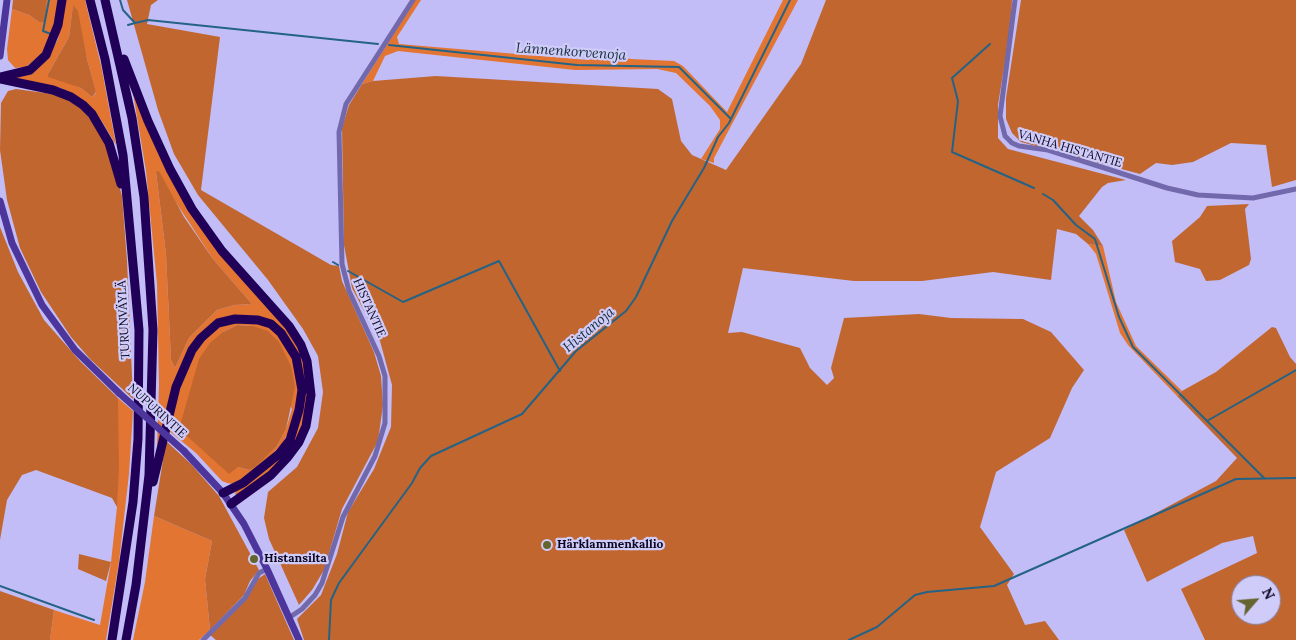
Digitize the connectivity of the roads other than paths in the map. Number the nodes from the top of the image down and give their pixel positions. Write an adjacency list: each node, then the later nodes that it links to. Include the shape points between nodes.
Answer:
1 (8, 0): 8 (main road)
2 (62, 0): 9 (highway, via 58,25 46,55 30,70)
3 (90, 0): 11 (highway, TURUNVÄYLÄ, via 118,121)
4 (105, 0): 7 (highway)
5 (413, 0): 17 (street, HISTANTIE, via 346,104 339,132 342,264 349,291 385,376 385,422 375,456 347,506 322,583 316,595)
6 (1015, 0): 10 (street, VANHA HISTANTIE, via 1000,110 1001,126 1012,142 1198,195 1246,198)
7 (116, 40): 14 (highway, via 148,121 192,209 228,258 289,326 307,361 311,395 306,426 299,442 271,475); 15 (highway, via 132,118 150,260 153,386)
8 (0, 56)
9 (0, 78): 11 (highway, via 71,96 88,109 110,143)
10 (1296, 189)
11 (127, 197): 18 (highway, TURUNVÄYLÄ, via 139,330 139,412 133,502)
12 (0, 201): 13 (main road, NUPURINTIE, bridge, via 12,243 42,305 75,350 184,451)
13 (223, 493): 14 (main road, NUPURINTIE); 15 (highway, via 243,484 279,454 290,440 302,390 300,372 281,332 271,324 246,318 218,323 192,350 176,388)
14 (231, 504): 16 (main road, NUPURINTIE)
15 (146, 509): 19 (highway)
16 (267, 569): 17 (main road, NUPURINTIE); 20 (street, via 260,573 245,598)
17 (290, 617): 21 (main road, NUPURINTIE)
18 (112, 640)
19 (126, 640)
20 (203, 640)
21 (299, 640)

